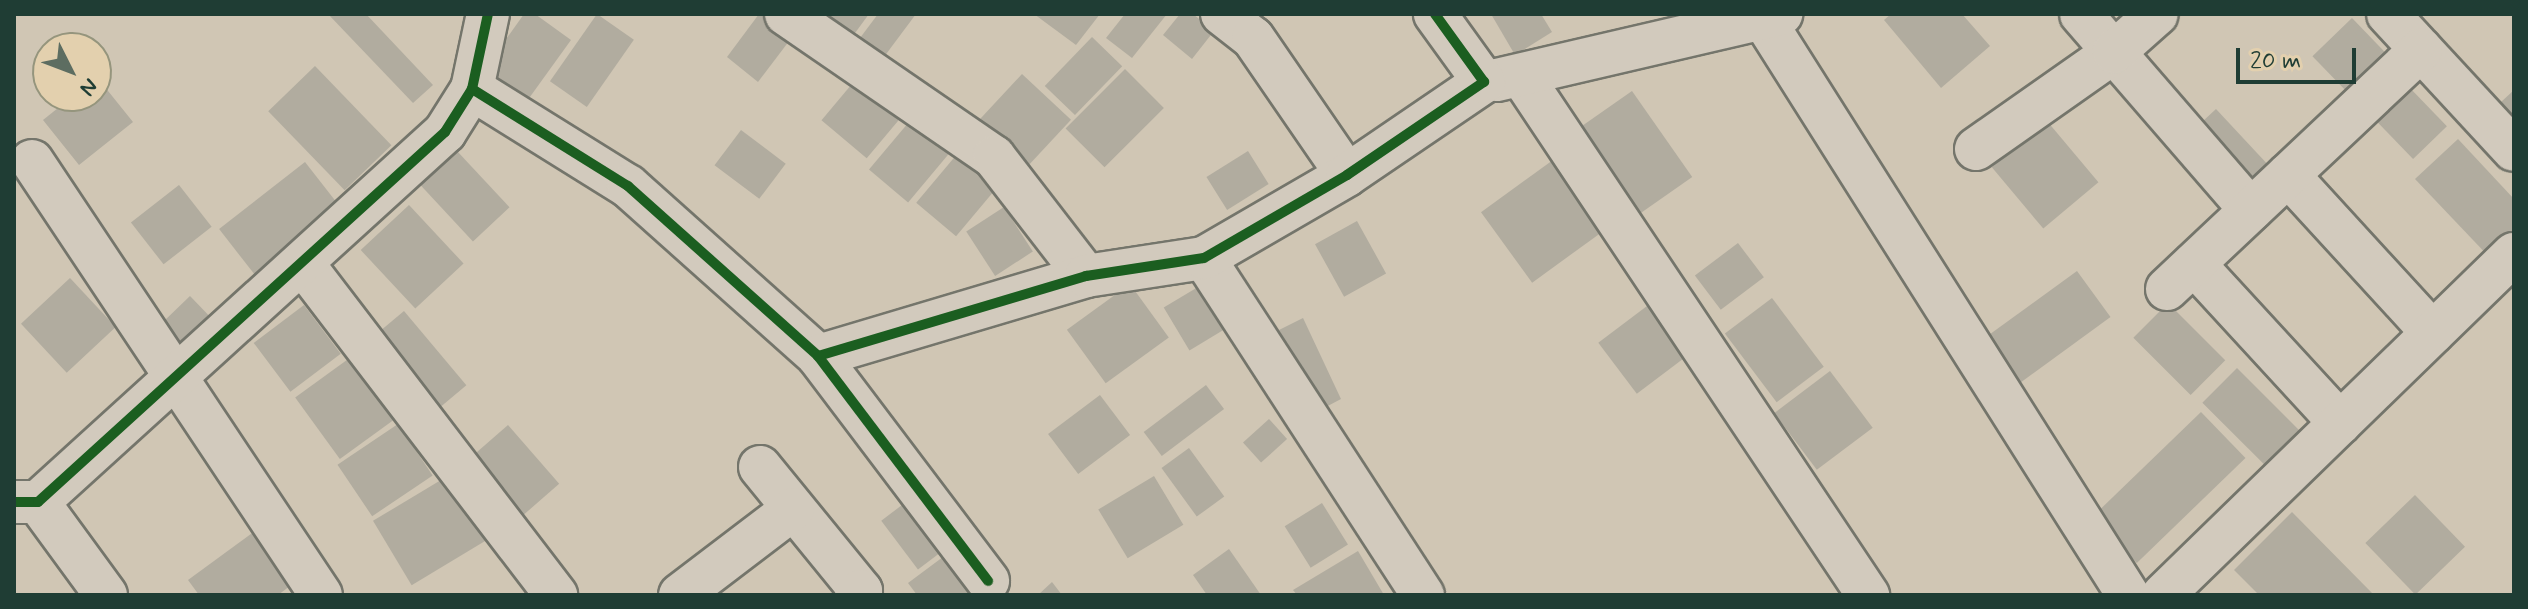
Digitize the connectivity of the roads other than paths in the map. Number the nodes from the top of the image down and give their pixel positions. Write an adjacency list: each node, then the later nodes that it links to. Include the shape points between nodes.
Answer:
1 (488, 14): 12 (street)
2 (786, 14): 22 (street, via 994,157)
3 (1222, 14): 16 (street, via 1253,38)
4 (1435, 14): 11 (street)
5 (2081, 14): 10 (street)
6 (2157, 14): 10 (street)
7 (2388, 14): 9 (street)
8 (1772, 17): 11 (street); 38 (street)
9 (2421, 50): 14 (street); 17 (street)
10 (2114, 52): 13 (street); 18 (street)
11 (1503, 80): 16 (street); 37 (street)
12 (472, 89): 21 (street, via 445,132); 24 (street, via 628,186)
13 (1976, 149)
14 (2514, 150)
15 (32, 161): 25 (street)
16 (1347, 175): 20 (street)
17 (2288, 175): 18 (street); 23 (street)
18 (2251, 210): 26 (street, via 2180,277)
19 (2514, 254): 23 (street)
20 (1204, 258): 22 (street); 36 (street)
21 (303, 264): 25 (street); 33 (street)
22 (1086, 276): 24 (street)
23 (2433, 333): 26 (street)
24 (818, 356): 30 (street)
25 (175, 380): 28 (street); 32 (street)
26 (2340, 423): 39 (street)
27 (760, 467): 29 (street)
28 (26, 502): 31 (street)
29 (793, 509): 34 (street); 35 (street, via 861,591)
30 (988, 581)
31 (106, 595)
32 (321, 595)
33 (556, 595)
34 (680, 595)
35 (856, 595)
36 (1423, 595)
37 (1868, 595)
38 (2128, 595)
39 (2163, 595)

